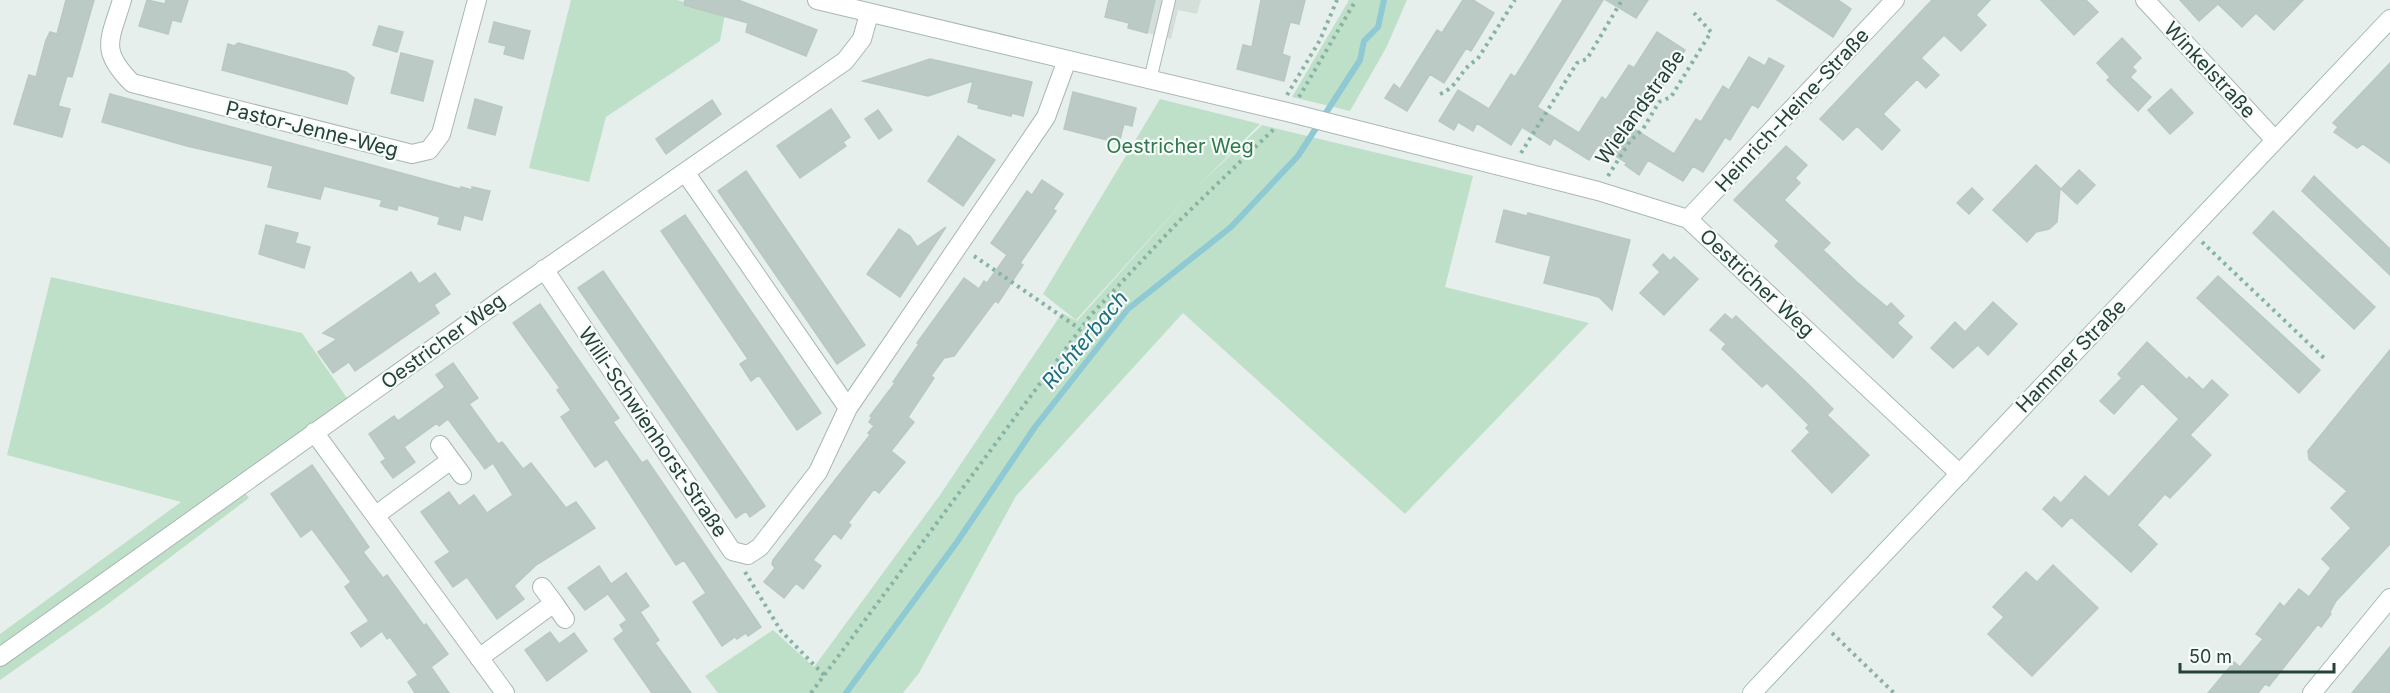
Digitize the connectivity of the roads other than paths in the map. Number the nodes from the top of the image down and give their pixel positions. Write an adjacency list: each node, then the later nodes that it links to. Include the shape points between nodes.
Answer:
1 (122, 0): 2 (street, Pastor-Jenne-Weg, via 108,46 115,67 132,83 412,154 429,150 441,134)
2 (477, 0)
3 (817, 0): 7 (street, Oestricher Weg)
4 (1169, 0): 11 (lane)
5 (1895, 0): 14 (street, Heinrich-Heine-Straße)
6 (2145, 0): 12 (street, Winkelstraße)
7 (847, 4): 8 (street, Oestricher Weg)
8 (869, 14): 10 (street, Oestricher Weg); 13 (street, Oestricher Weg, via 862,39 845,61)
9 (2390, 19): 12 (street, Hammer Straße)
10 (1067, 60): 11 (street, Oestricher Weg); 16 (street, Willi-Schwienhorst-Straße, via 1046,117)
11 (1150, 80): 14 (street, Oestricher Weg, via 1599,191)
12 (2275, 140): 18 (street, Hammer Straße)
13 (685, 172): 15 (street, Oestricher Weg); 16 (street)
14 (1688, 219): 18 (street, Oestricher Weg)
15 (544, 269): 16 (street, Willi-Schwienhorst-Straße, via 732,551 748,555 760,547 818,472); 17 (street, Oestricher Weg)
16 (848, 408)
17 (315, 432): 20 (street); 25 (street, Oestricher Weg)
18 (1960, 474): 28 (street, Hammer Straße)
19 (462, 475): 20 (street, via 446,452)
20 (376, 515): 26 (street)
21 (542, 588): 23 (street)
22 (2390, 598): 29 (street)
23 (554, 603): 24 (street); 26 (street)
24 (565, 618)
25 (0, 657)
26 (479, 658): 27 (street)
27 (505, 693)
28 (1752, 693)
29 (2312, 693)

